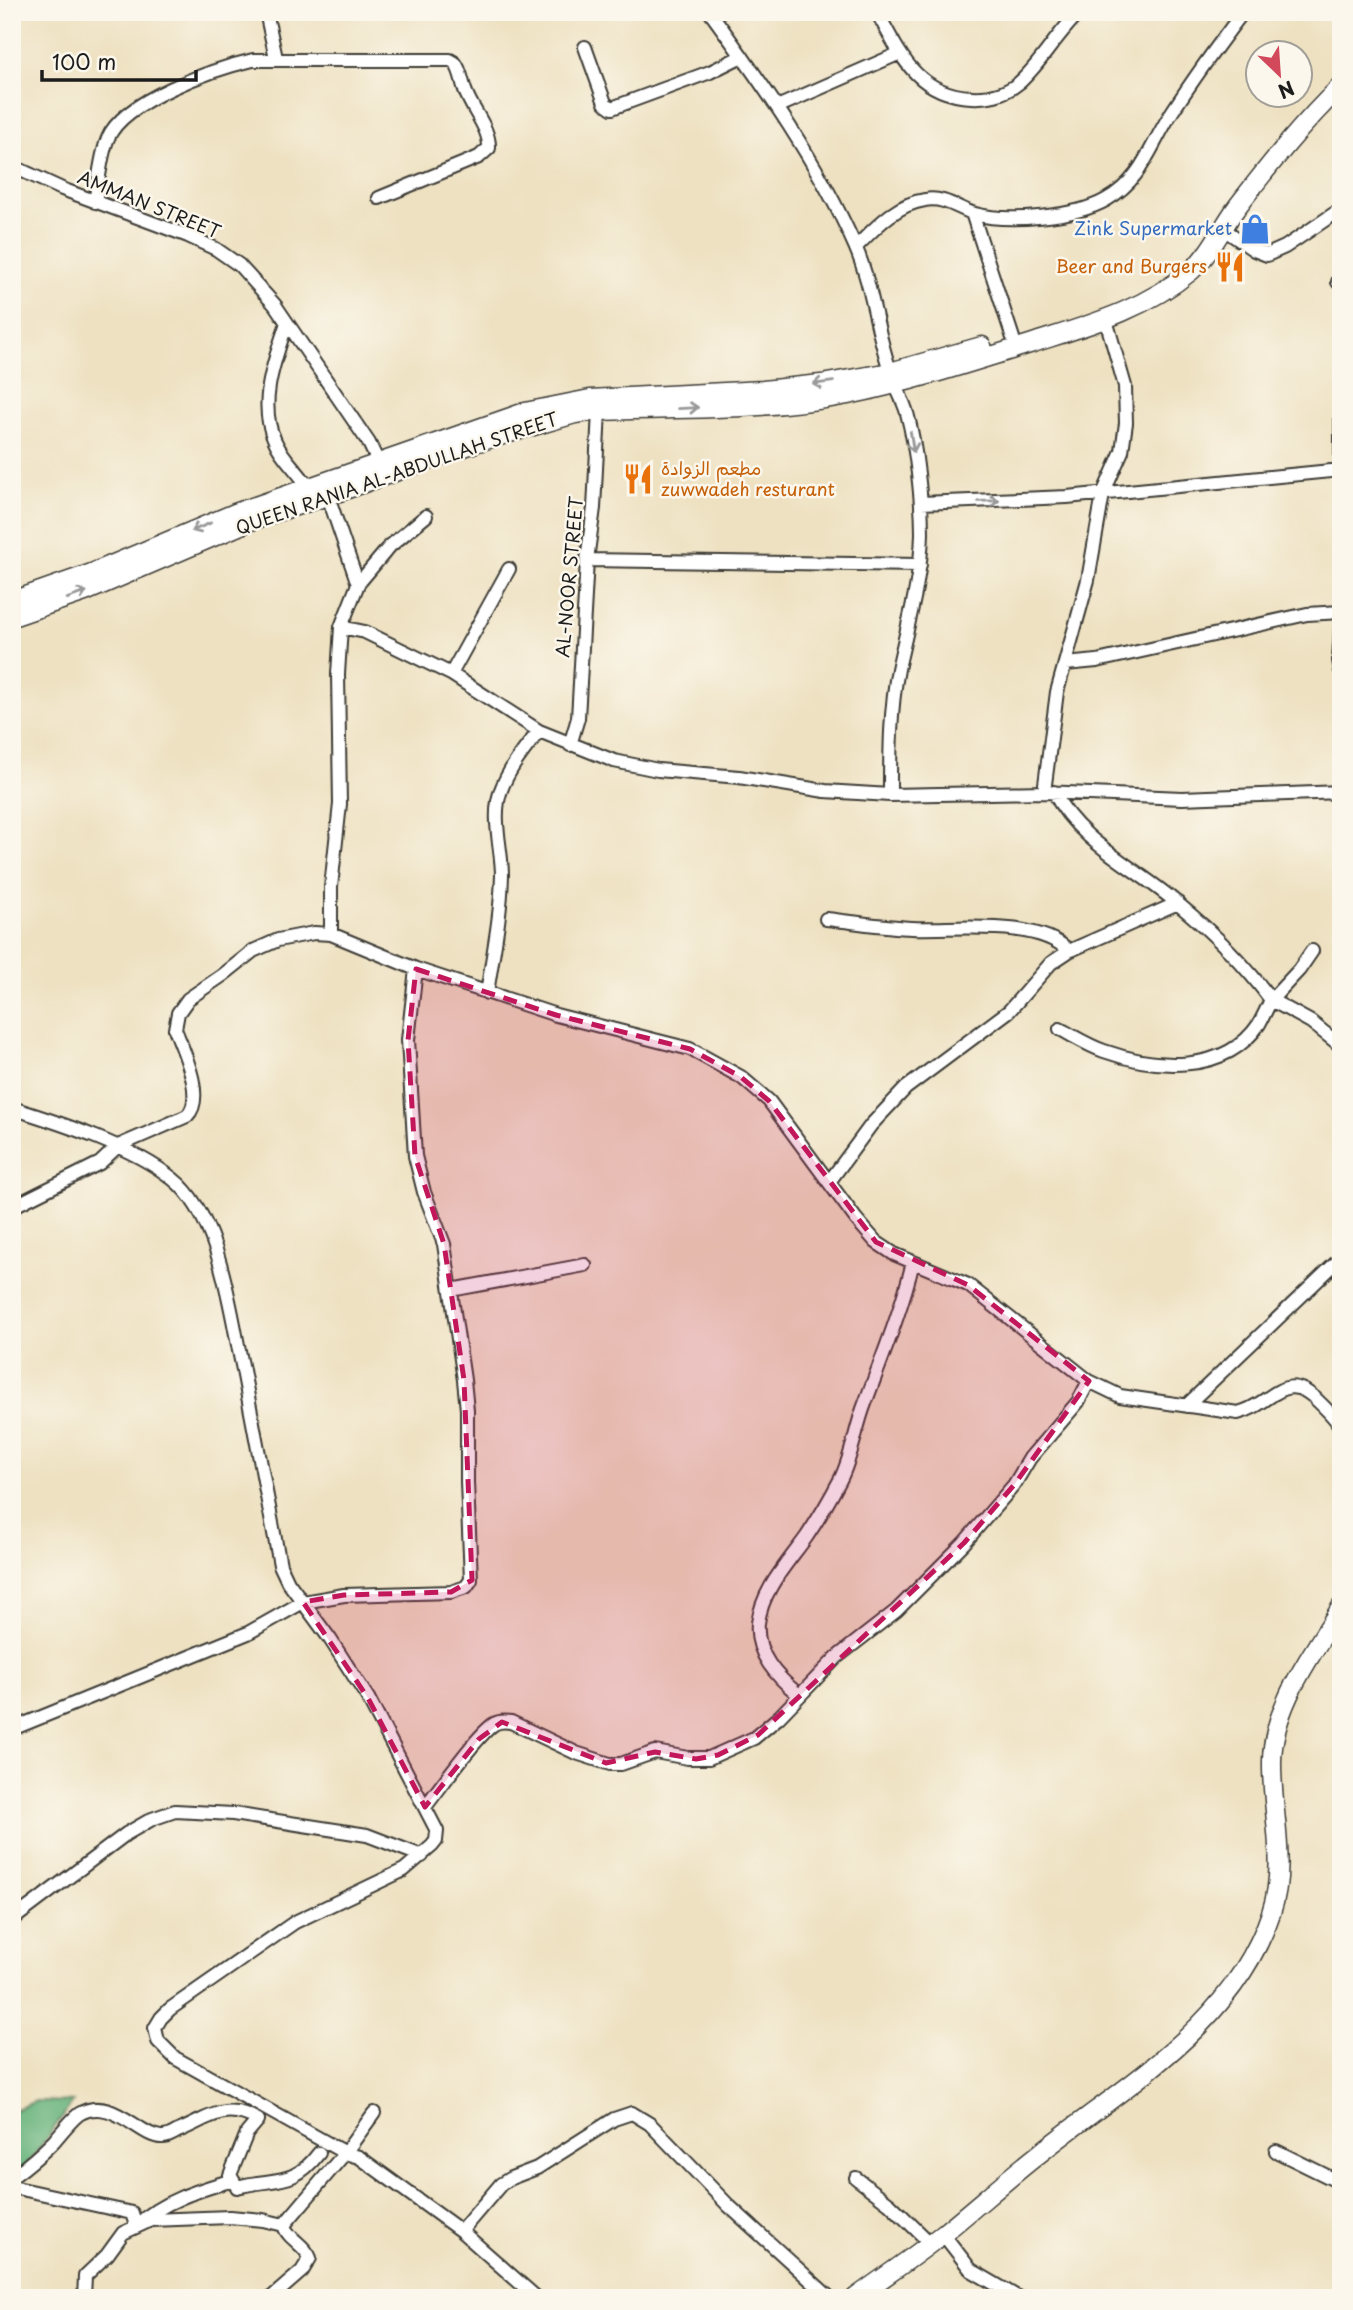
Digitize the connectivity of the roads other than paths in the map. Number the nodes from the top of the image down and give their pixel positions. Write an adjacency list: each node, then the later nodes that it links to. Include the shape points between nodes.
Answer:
1 (266, 12): 9 (street)
2 (710, 12): 8 (street)
3 (877, 12): 7 (street)
4 (1080, 12): 7 (street, via 1020,83 995,95 963,97 934,88)
5 (1243, 12): 16 (street, via 1166,121 1145,163 1122,189 1079,210 1029,218)
6 (585, 47): 8 (street, via 605,103 612,108 710,72)
7 (898, 54): 11 (street)
8 (742, 55): 11 (street)
9 (276, 58): 13 (street, via 445,58 455,63 489,148 479,158); 14 (street, via 225,66 136,107 108,136)
10 (1341, 86): 19 (main road, QUEEN RANIA AL-ABDULLAH STREET, via 1292,136)
11 (777, 107): 20 (street)
12 (12, 166): 14 (street, AMMAN STREET)
13 (379, 198)
14 (95, 202): 22 (street, AMMAN STREET, via 215,249 239,265)
15 (1341, 209): 17 (street)
16 (972, 213): 20 (street, via 941,200 916,202 889,216); 23 (street)
17 (1325, 218): 18 (street); 19 (street, via 1267,255)
18 (1341, 223)
19 (1219, 232): 21 (main road, QUEEN RANIA AL-ABDULLAH STREET, via 1210,253 1171,286); 23 (main road, QUEEN RANIA AL-ABDULLAH STREET, via 1133,297)
20 (856, 247): 24 (street)
21 (1106, 320): 24 (main road, QUEEN RANIA AL-ABDULLAH STREET, via 929,376); 30 (street, via 1127,401 1122,451)
22 (287, 323): 27 (street, AMMAN STREET); 29 (street, via 270,379 269,422 275,443)
23 (1013, 338): 24 (main road, QUEEN RANIA AL-ABDULLAH STREET)
24 (893, 378): 26 (main road, QUEEN RANIA AL-ABDULLAH STREET, one-way to 24, via 777,404 847,395); 27 (main road, QUEEN RANIA AL-ABDULLAH STREET, one-way to 27, via 565,402); 32 (street, one-way to 32, via 906,412)
25 (1341, 399): 28 (street)
26 (599, 411): 31 (main road, QUEEN RANIA AL-ABDULLAH STREET, via 475,443); 34 (street, AL-NOOR STREET)
27 (379, 464): 38 (main road, QUEEN RANIA AL-ABDULLAH STREET, one-way to 38, via 234,513)
28 (1341, 471): 30 (street)
29 (304, 481)
30 (1103, 494): 32 (street, one-way to 30); 43 (street, via 1088,580)
31 (328, 496): 37 (street); 40 (main road, QUEEN RANIA AL-ABDULLAH STREET, one-way to 31, via 85,592 248,522)
32 (921, 503): 35 (street)
33 (426, 516): 37 (street, via 390,546)
34 (587, 560): 35 (street); 47 (street, AL-NOOR STREET, via 578,718)
35 (920, 565): 50 (street, via 894,695)
36 (509, 569): 45 (street)
37 (358, 584): 41 (street)
38 (12, 601)
39 (1341, 612): 43 (street, via 1307,614 1097,661)
40 (12, 617)
41 (341, 627): 45 (street, via 365,632); 53 (street, via 340,804)
42 (1341, 627): 44 (street)
43 (1065, 664): 48 (street, via 1057,692)
44 (1341, 671)
45 (451, 674): 46 (street)
46 (539, 731): 47 (street); 57 (street, via 500,791 499,924)
47 (570, 745): 50 (street, via 658,770)
48 (1049, 792): 49 (street, via 1182,798); 50 (street); 51 (street, via 1088,835)
49 (1341, 792)
50 (890, 795)
51 (1178, 903): 54 (street); 58 (street, via 1254,976)
52 (826, 919): 54 (street, via 911,928 1000,929 1053,939)
53 (331, 934): 56 (street); 62 (street, via 294,936 266,944 188,999 178,1013 175,1029 195,1092 194,1107 187,1116)
54 (1069, 951): 63 (street, via 1051,963 1009,1011 897,1096)
55 (1312, 951): 58 (street)
56 (416, 969): 57 (street); 68 (street, via 408,1049 415,1156 444,1244)
57 (487, 993): 63 (street, via 556,1016 690,1049 729,1070 769,1101)
58 (1271, 1000): 59 (street, via 1244,1040 1229,1051 1188,1065 1102,1051); 60 (street, via 1311,1022)
59 (1060, 1029)
60 (1341, 1046)
61 (12, 1108): 62 (street)
62 (118, 1146): 64 (street, via 100,1163); 72 (street, via 174,1179 212,1237 280,1564)
63 (829, 1182): 66 (street, via 876,1241)
64 (12, 1208)
65 (1341, 1258): 70 (street)
66 (913, 1262): 69 (street, via 968,1285); 74 (street, via 846,1468 762,1604 758,1626 767,1661)
67 (585, 1265): 68 (street)
68 (451, 1290): 72 (street, via 467,1410 471,1580 451,1592 344,1595)
69 (1089, 1381): 70 (street, via 1121,1396); 74 (street, via 1014,1485 964,1543 896,1611 837,1657)
70 (1186, 1406): 71 (street, via 1238,1413 1295,1386 1308,1391)
71 (1341, 1428)
72 (303, 1602): 75 (street, via 248,1633); 76 (street, via 368,1698)
73 (1341, 1607): 91 (main road, via 1278,1722 1272,1761 1278,1878 1271,1912 1255,1951 1209,2014 1171,2054)
74 (799, 1695): 76 (street, via 754,1738 702,1759 655,1752 621,1764 606,1763 511,1722 497,1723)
75 (12, 1729)
76 (425, 1807): 77 (street, via 438,1836)
77 (422, 1856): 78 (street, via 367,1835 233,1814 175,1811 126,1834); 82 (street, via 393,1876 295,1922 170,2010 155,2028 158,2041 175,2058)
78 (12, 1920)
79 (374, 2113): 82 (street)
80 (1276, 2151): 86 (street)
81 (319, 2153): 85 (street, via 307,2169 291,2178 237,2187)
82 (345, 2153): 88 (street); 90 (street, via 359,2157)
83 (12, 2177): 85 (street, via 80,2114 102,2109 163,2137 220,2111 243,2111 258,2120 247,2133 230,2175)
84 (856, 2178): 91 (street)
85 (233, 2180): 89 (street, via 150,2213)
86 (1341, 2183)
87 (12, 2187): 89 (street, via 132,2213)
88 (284, 2225): 89 (street, via 230,2217 151,2220); 93 (street, via 285,2232 310,2258)
89 (136, 2226): 92 (street, via 123,2232 85,2276)
90 (461, 2231): 94 (street); 95 (street, via 501,2184 632,2113 650,2124 728,2205)
91 (937, 2238): 96 (main road); 97 (street, via 971,2270)
92 (85, 2298)
93 (271, 2298)
94 (537, 2298)
95 (830, 2298)
96 (855, 2298)
97 (1019, 2298)

